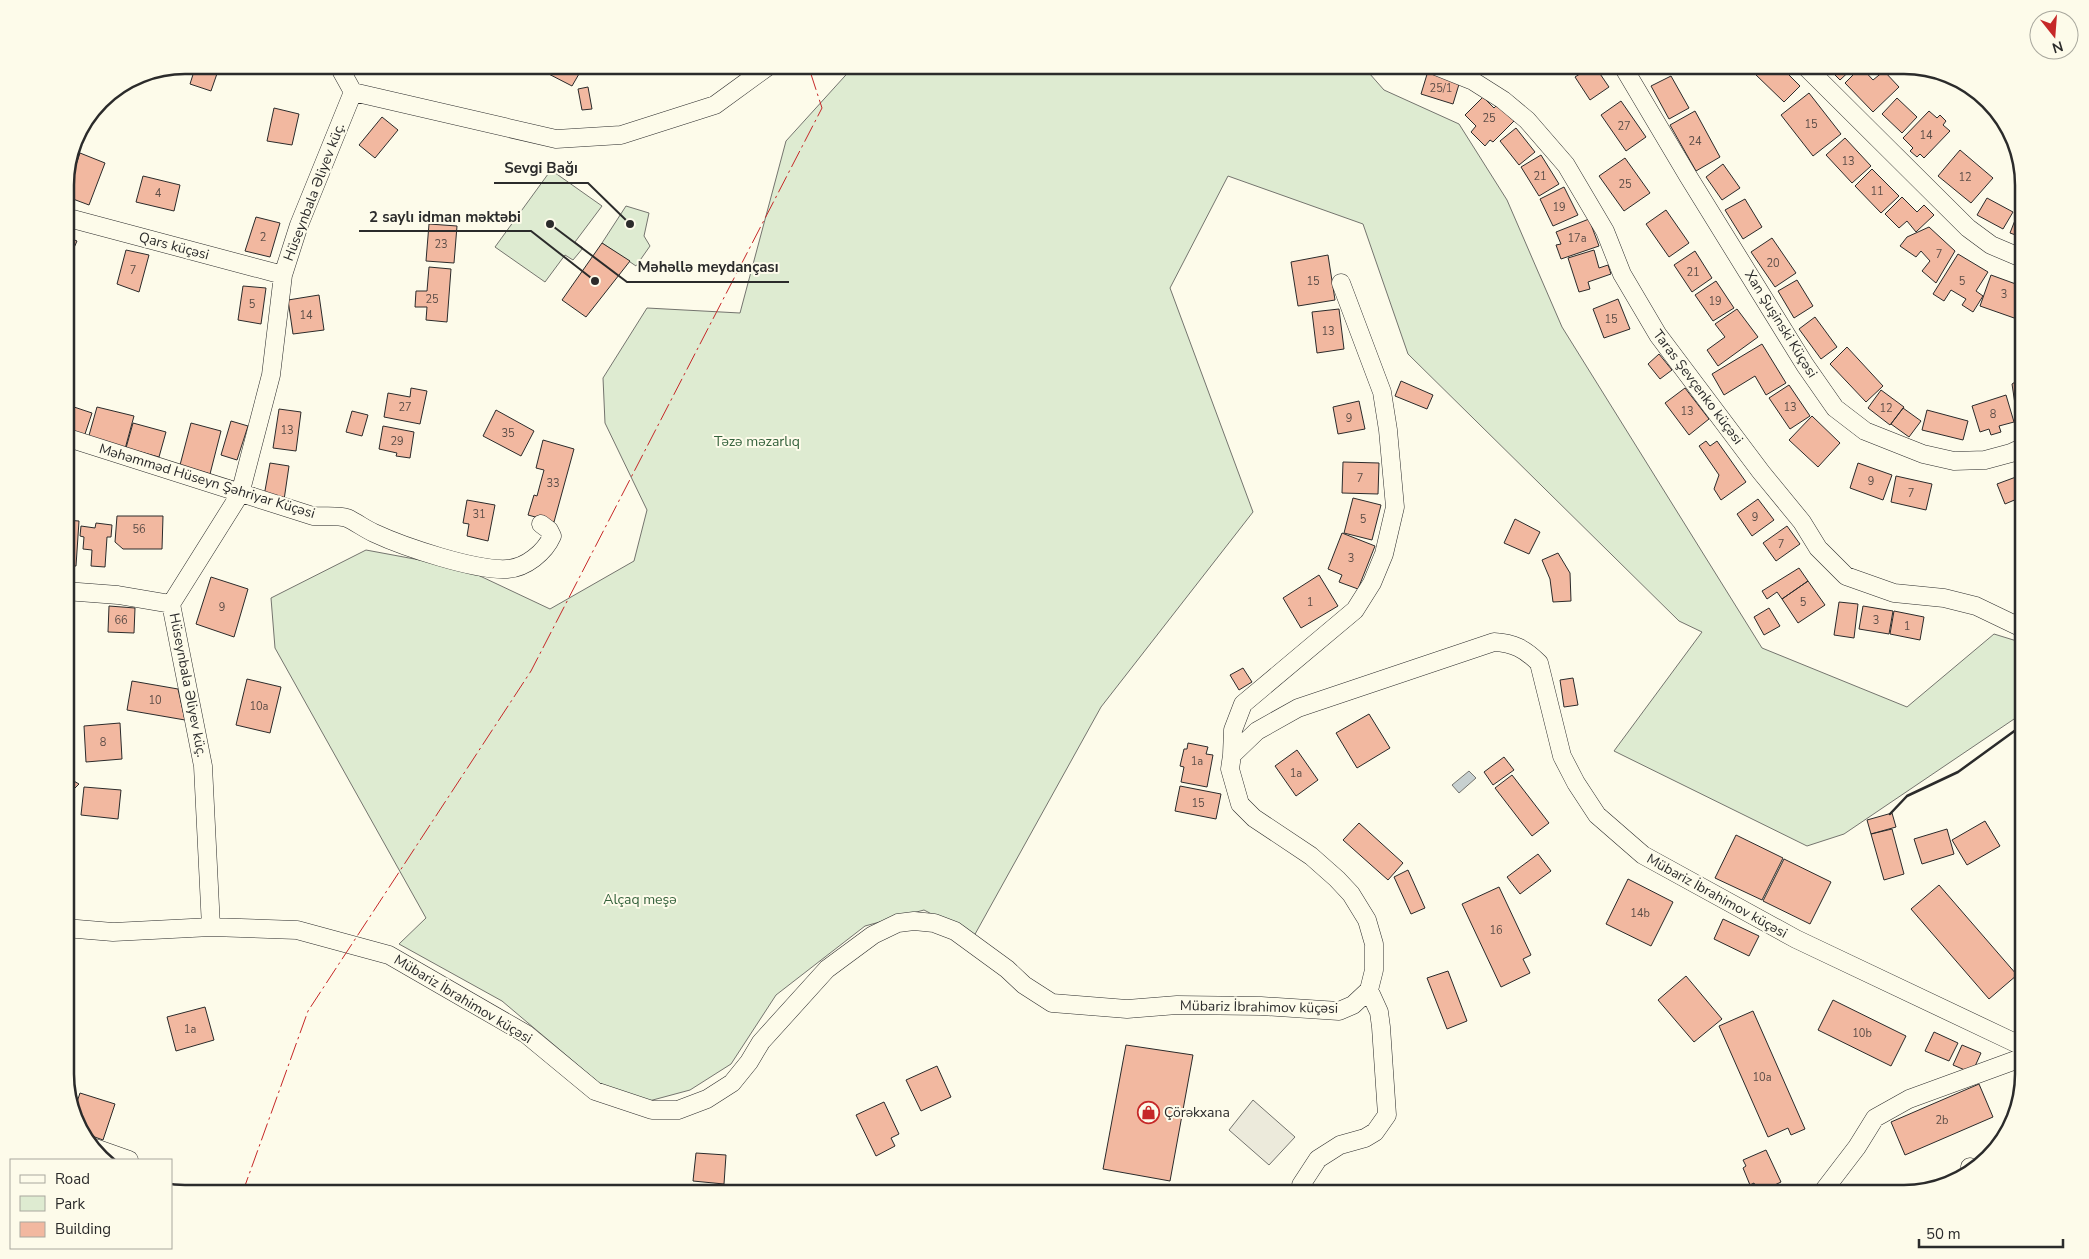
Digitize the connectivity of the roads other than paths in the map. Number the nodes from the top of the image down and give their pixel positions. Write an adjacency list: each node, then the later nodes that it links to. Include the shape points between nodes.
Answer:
1 (342, 74): 6 (street)
2 (758, 74): 6 (street, via 715,105 622,135 556,139)
3 (1456, 74): 17 (street, Taras Şevçenko küçəsi, via 1503,100 1527,120 1566,165 1605,232 1622,274 1658,335 1802,522 1818,548 1846,576 1894,593 1944,598 1976,606)
4 (1627, 74): 12 (street, Xan Şuşinski Küçəsi, via 1697,192 1835,408 1864,431 1931,456 1954,461 1985,460)
5 (1813, 74): 8 (street, via 1968,228)
6 (353, 92): 9 (street, Hüseynbala Əliyev küç., via 299,225)
7 (74, 219): 9 (street, Qars küçəsi)
8 (2015, 255)
9 (283, 275): 13 (street, Hüseynbala Əliyev küç., via 271,375)
10 (1341, 283): 18 (street, via 1382,392 1395,507 1384,554 1372,583 1355,610 1243,704 1233,730)
11 (74, 440): 13 (street, Məhəmməd Hüseyn Şəhriyar Küçəsi)
12 (2015, 451)
13 (240, 494): 14 (street, Məhəmməd Hüseyn Şəhriyar Küçəsi, via 312,516 346,518 374,534 424,551 462,562 507,569 517,567 547,547 552,536); 16 (street, Hüseynbala Əliyev küç.)
14 (541, 524)
15 (74, 591): 16 (street, via 118,594)
16 (171, 604): 19 (street, Hüseynbala Əliyev küç., via 203,766)
17 (2015, 625)
18 (1232, 755): 21 (street, via 1230,769 1240,804 1254,818 1311,856 1337,879 1367,920 1374,944 1374,970); 22 (street, Mübariz İbrahimov küçəsi, via 1257,731 1298,708 1494,642 1513,643 1539,663 1562,756 1576,783 1597,815 1643,855 1796,939)
19 (211, 926): 20 (street, via 113,932); 21 (street, Mübariz İbrahimov küçəsi, via 297,930 390,955 526,1034 595,1091 652,1110 678,1110 707,1100 732,1083 761,1042 827,969 873,934 898,923 934,923 955,931 1052,1003 1127,1009 1177,1005 1339,1011 1353,1005)
20 (74, 929)
21 (1369, 990): 26 (street, via 1379,1012 1387,1115 1375,1132 1366,1138 1340,1145 1318,1159)
22 (2015, 1043)
23 (2015, 1060): 27 (street, via 1909,1099 1875,1118)
24 (105, 1151): 25 (street)
25 (126, 1159)
26 (1301, 1185)
27 (1827, 1185)

